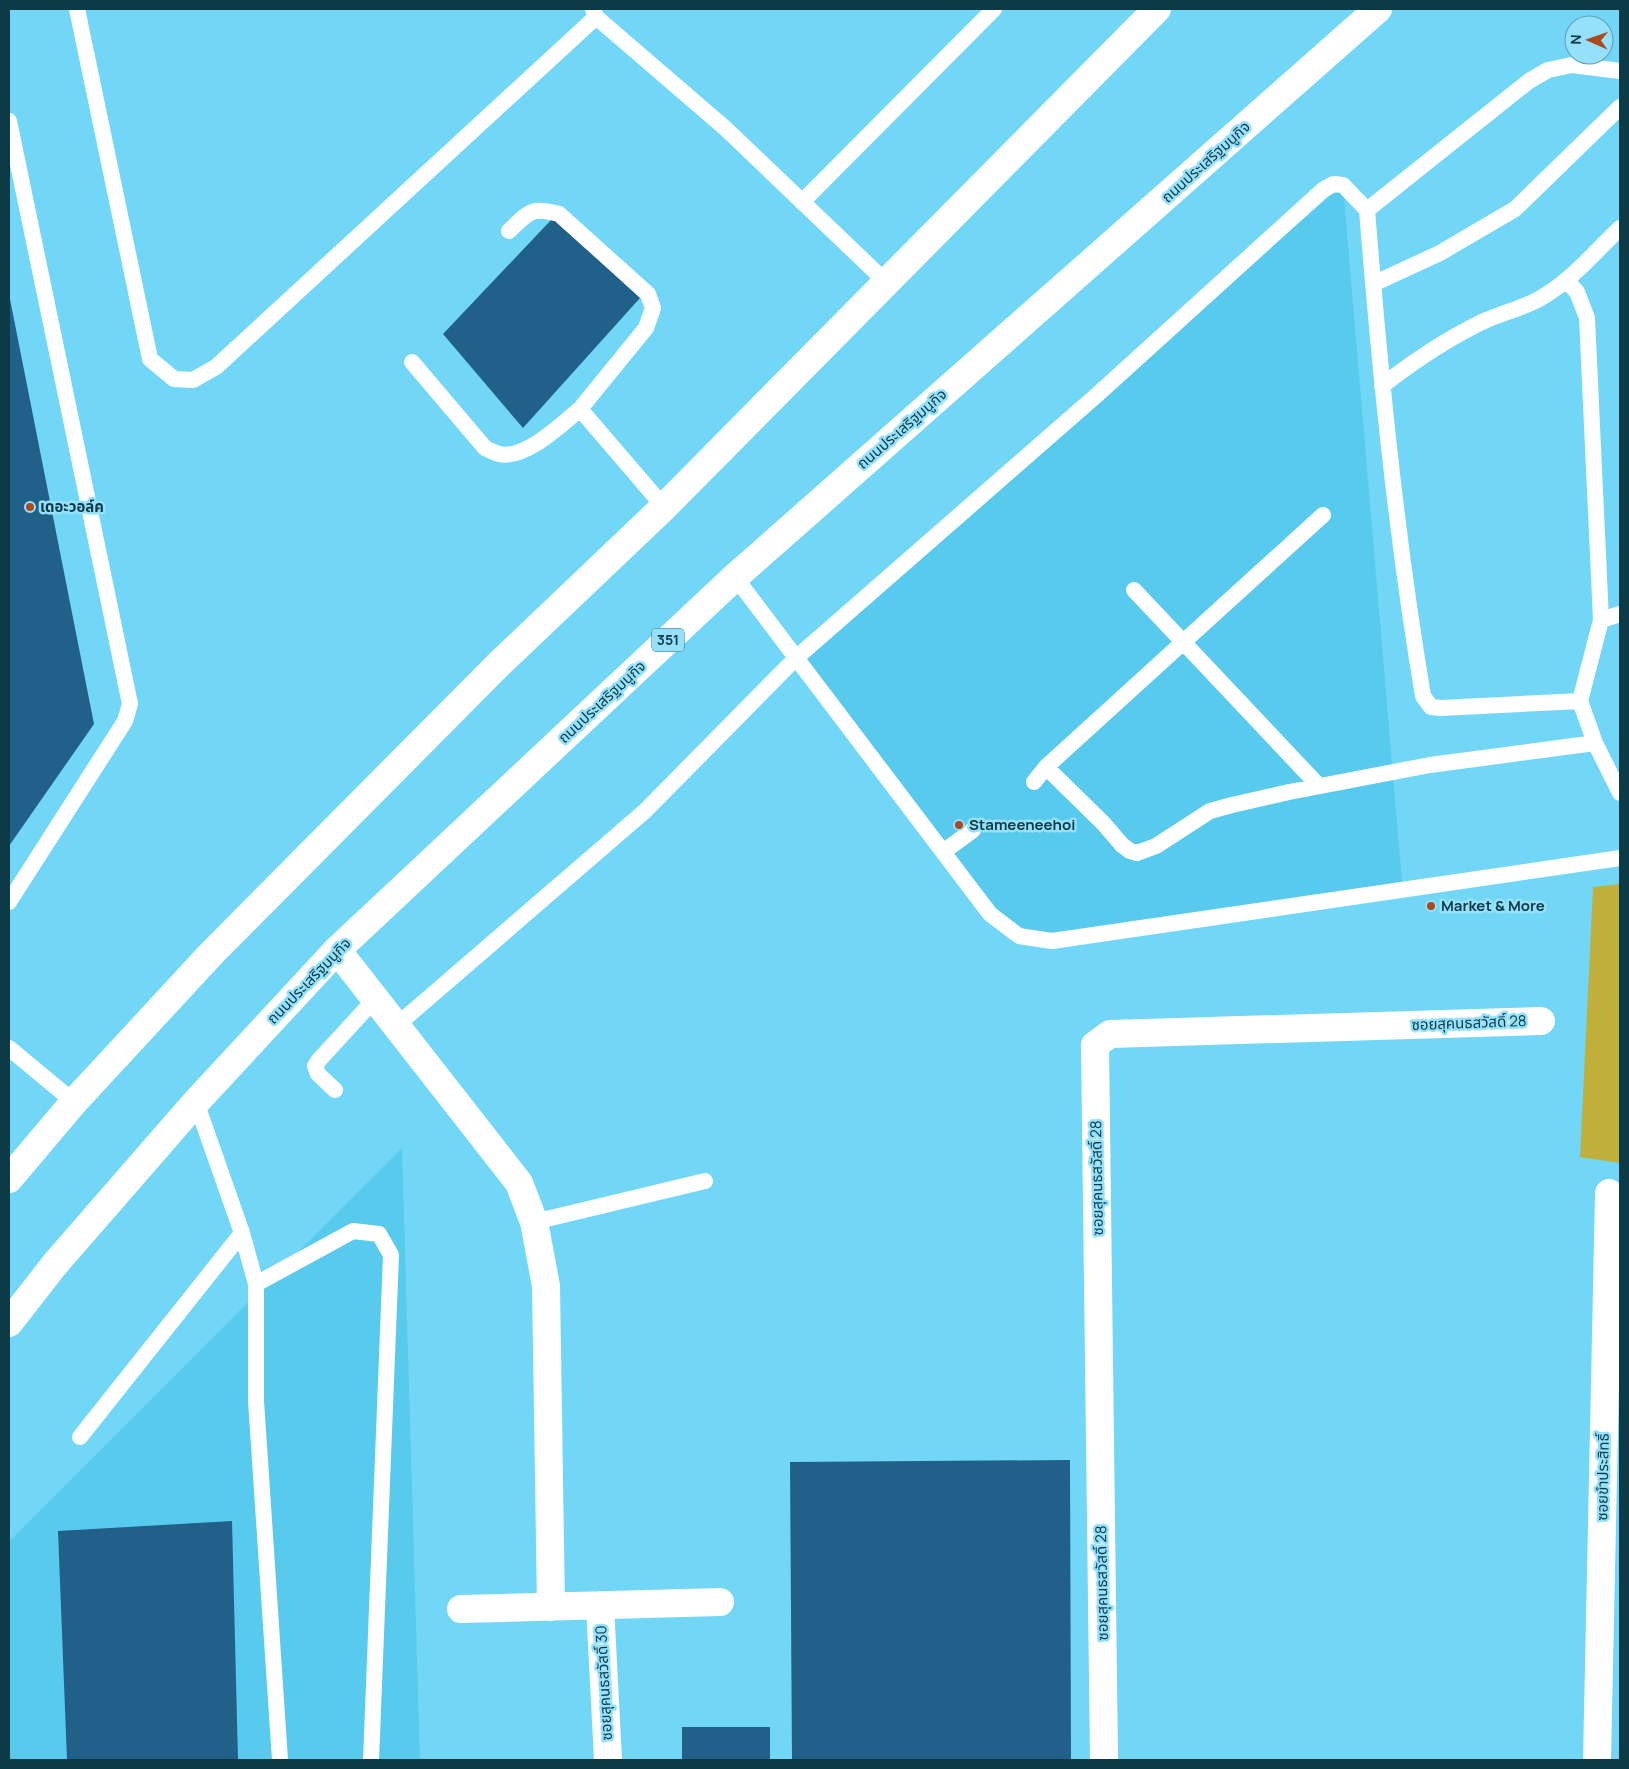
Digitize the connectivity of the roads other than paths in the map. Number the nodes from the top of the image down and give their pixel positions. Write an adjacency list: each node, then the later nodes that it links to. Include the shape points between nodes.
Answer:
1 (77, 9): 5 (lane, via 150,359 174,380 193,380 216,367)
2 (994, 9): 9 (lane)
3 (1157, 9): 14 (main road)
4 (1378, 9): 21 (main road, ถนนประเสริฐมนูกิจ / 351)
5 (594, 13): 9 (lane, via 725,128)
6 (1620, 71): 10 (lane, via 1572,65 1548,70 1529,81)
7 (1620, 107): 15 (lane, via 1515,209 1440,253)
8 (9, 122): 36 (lane, via 130,704 125,722)
9 (802, 202): 14 (lane)
10 (1367, 210): 15 (lane); 26 (lane, via 1343,185 1334,184 1324,189 1098,394)
11 (1620, 228): 13 (lane)
12 (509, 231): 18 (lane, via 527,213 542,209 559,214 648,294 653,308 646,328)
13 (1566, 280): 17 (lane, via 1540,299 1453,336 1417,358); 24 (lane, via 1577,292 1587,318)
14 (886, 282): 19 (main road)
15 (1373, 284): 17 (lane)
16 (412, 362): 18 (lane, via 485,448 500,455 532,447)
17 (1382, 386): 27 (lane, via 1393,489 1423,696 1431,707 1441,708)
18 (580, 409): 19 (lane)
19 (664, 507): 43 (main road, via 497,666 355,808 211,954)
20 (1323, 515): 25 (lane)
21 (735, 577): 26 (lane); 37 (main road, ถนนประเสริฐมนูกิจ / 351)
22 (1134, 590): 25 (lane)
23 (1620, 614): 24 (lane)
24 (1601, 620): 27 (lane)
25 (1183, 642): 29 (lane); 31 (lane)
26 (796, 658): 34 (lane); 40 (lane, via 644,811)
27 (1580, 701): 28 (lane)
28 (1595, 743): 31 (lane, via 1430,765); 32 (lane)
29 (1046, 767): 30 (lane); 31 (lane, via 1122,845 1137,853 1156,846 1210,811)
30 (1034, 782)
31 (1318, 786)
32 (1620, 793)
33 (973, 830): 34 (lane)
34 (943, 852): 35 (lane, via 990,914 1019,936 1052,940)
35 (1620, 858)
36 (9, 902)
37 (337, 950): 38 (main road); 44 (main road, ถนนประเสริฐมนูกิจ / 351)
38 (375, 999): 40 (main road); 42 (lane, via 315,1066 318,1074)
39 (1541, 1021): 60 (main road, ซอยสุคนธสวัสดิ์ 28, via 1110,1034 1095,1045)
40 (396, 1026): 48 (main road, via 519,1183)
41 (9, 1048): 43 (lane)
42 (335, 1090)
43 (74, 1102): 45 (main road)
44 (196, 1102): 49 (lane); 51 (main road, ถนนประเสริฐมนูกิจ / 351, via 55,1264)
45 (9, 1179)
46 (705, 1182): 48 (lane)
47 (1609, 1194): 61 (main road, ซอยขำประสิทธิ์)
48 (534, 1222): 55 (main road, via 546,1286)
49 (242, 1233): 50 (lane); 52 (lane)
50 (256, 1284): 57 (lane, via 256,1401); 58 (lane, via 353,1231 379,1234 391,1255)
51 (9, 1323)
52 (80, 1437)
53 (720, 1602): 54 (main road)
54 (600, 1605): 55 (main road); 59 (main road, ซอยสุคนธสวัสดิ์ 30)
55 (551, 1607): 56 (main road)
56 (461, 1608)
57 (280, 1760)
58 (371, 1760)
59 (608, 1760)
60 (1104, 1760)
61 (1597, 1760)

